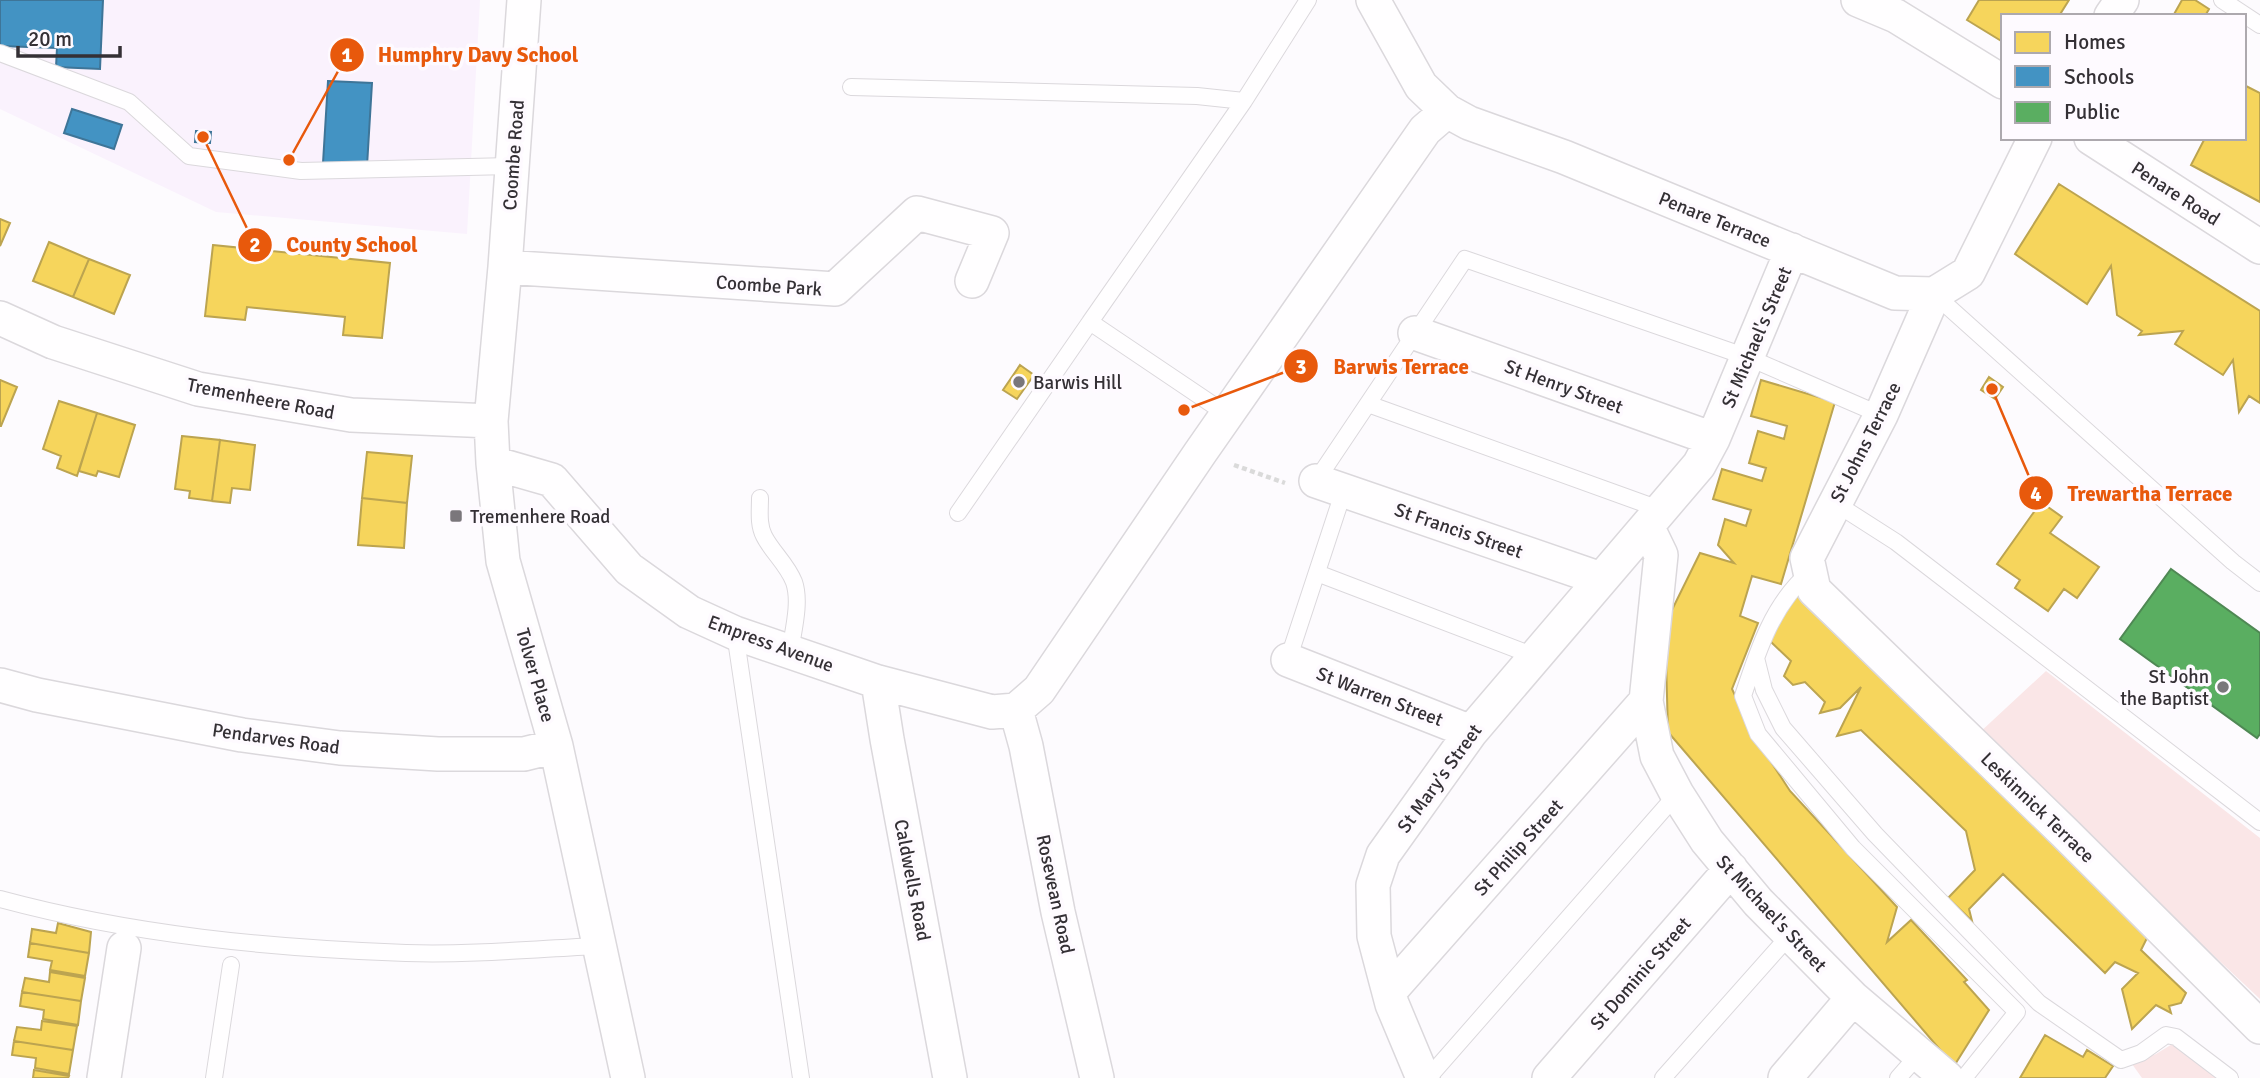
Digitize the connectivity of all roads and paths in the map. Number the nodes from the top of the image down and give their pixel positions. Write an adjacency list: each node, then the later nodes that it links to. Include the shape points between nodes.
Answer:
1 (524, 0): 15 (street, Coombe Road)
2 (1308, 0): 11 (lane)
3 (1373, 0): 12 (street, Penare Terrace, via 1421,86)
4 (1858, 0): 6 (street)
5 (2222, 0): 7 (lane)
6 (1901, 8): 9 (street)
7 (2243, 14)
8 (0, 53): 15 (lane, via 129,103 189,156 301,171)
9 (2001, 81)
10 (851, 88): 11 (lane)
11 (1244, 101): 22 (lane)
12 (1447, 111): 17 (street, Penare Terrace); 26 (street, via 1425,130)
13 (2034, 140): 20 (street, via 1968,273)
14 (2094, 140): 16 (street, Penare Road)
15 (512, 166): 18 (street, Coombe Road)
16 (2260, 247)
17 (1792, 250): 20 (street, Penare Terrace, via 1895,293); 24 (street, St Michael's Street)
18 (505, 267): 19 (street, Coombe Park, via 835,289 918,213 992,233); 28 (street, Tolver Place)
19 (972, 281)
20 (1934, 294): 27 (street, St Johns Terrace); 40 (lane)
21 (0, 318): 28 (street, Tremenheere Road, via 53,342 198,389 351,415)
22 (1090, 322): 26 (lane); 35 (lane)
23 (1415, 333): 24 (lane, via 1465,259); 25 (lane); 29 (street, St Henry Street)
24 (1747, 357): 27 (lane); 29 (street, St Michael's Street)
25 (1368, 404): 32 (lane); 36 (lane)
26 (1228, 415): 30 (street)
27 (1881, 415): 34 (street, St Johns Terrace)
28 (491, 421): 31 (street, Tolver Place)
29 (1713, 439): 36 (street, St Michael's Street, via 1699,465)
30 (1200, 453): 32 (path, via 1298,488); 49 (street, via 1039,690)
31 (493, 463): 41 (street, Empress Avenue, via 552,480 629,569 688,612); 51 (street, Tolver Place, via 503,561)
32 (1330, 486): 37 (lane); 38 (street, St Francis Street)
33 (760, 498): 42 (lane, via 764,537 795,584)
34 (1835, 503): 39 (street, St Johns Terrace, via 1807,558); 53 (lane, via 1896,542)
35 (958, 513)
36 (1655, 518): 38 (street, St Mary's Street); 48 (street, St Michael's Street, via 1661,555)
37 (1317, 573): 43 (lane); 45 (lane)
38 (1601, 579): 43 (street, St Mary's Street)
39 (1812, 581): 44 (lane, via 1793,586); 62 (street, Leskinnick Terrace)
40 (2260, 583)
41 (735, 633): 42 (street, Empress Avenue); 67 (lane)
42 (790, 652): 46 (street, Empress Avenue)
43 (1534, 656): 50 (street, St Mary's Street)
44 (1756, 658): 76 (lane, via 1744,696 1758,734 1853,848 2017,1012); 77 (lane, via 1764,690 1790,736 1884,843 2039,1003 2121,1060 2141,1053 2166,1035 2176,1037)
45 (1288, 660): 50 (street, St Warren Street)
46 (878, 682): 49 (street, Empress Avenue, via 992,712); 68 (street, Caldwells Road)
47 (0, 685): 51 (street, Pendarves Road, via 242,735 341,748 524,754)
48 (1646, 701): 52 (street, St Michael's Street, via 1657,756); 60 (street, St Philip Street)
49 (1016, 710): 69 (street, Rosevean Road)
50 (1471, 732): 60 (street, St Mary's Street, via 1383,855 1373,885 1374,936)
51 (556, 746): 57 (street, Tolver Place)
52 (1676, 794): 54 (street, St Michael's Street); 70 (lane)
53 (2260, 822)
54 (1731, 869): 56 (street, St Michael's Street); 71 (street, St Dominic Street)
55 (0, 899): 57 (lane, via 130,928 228,942 409,953)
56 (1790, 935): 61 (street, St Michael's Street); 72 (lane)
57 (598, 946): 66 (street, Tolver Place)
58 (124, 948): 64 (street)
59 (231, 965): 65 (lane)
60 (1389, 992): 70 (street, St Mary's Street)
61 (1853, 998): 63 (street, St Michael's Street); 73 (street)
62 (2260, 1027)
63 (1920, 1053): 74 (lane); 75 (street, St Michael's Street)
64 (104, 1078)
65 (214, 1078)
66 (628, 1078)
67 (801, 1078)
68 (950, 1078)
69 (1097, 1078)
70 (1425, 1078)
71 (1549, 1078)
72 (1663, 1078)
73 (1785, 1078)
74 (1898, 1078)
75 (1947, 1078)
76 (1964, 1078)
77 (2230, 1078)

